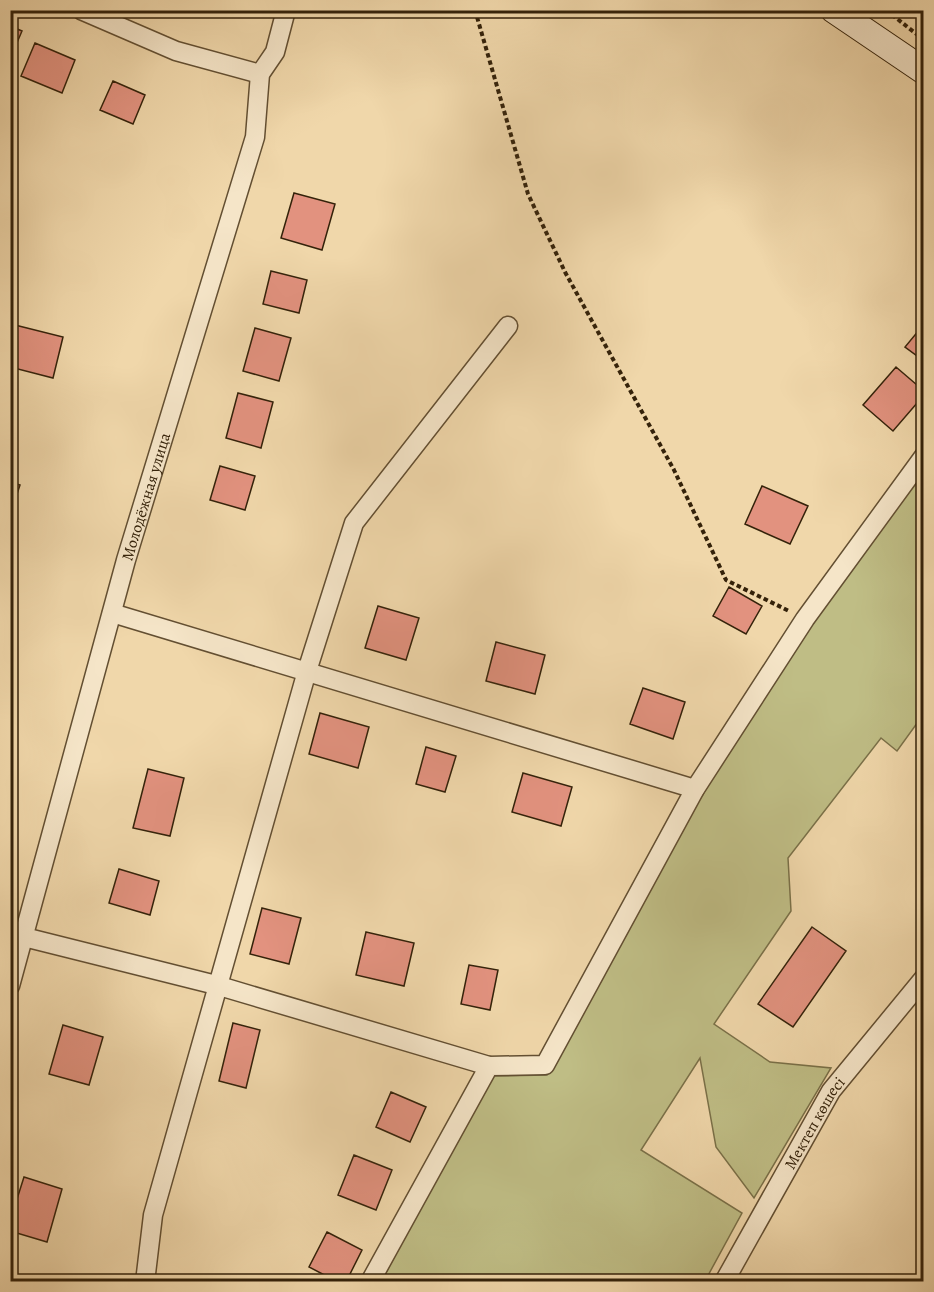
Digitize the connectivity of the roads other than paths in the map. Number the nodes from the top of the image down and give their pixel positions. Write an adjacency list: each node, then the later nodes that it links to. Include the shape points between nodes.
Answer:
1 (81, 10): 5 (street, via 176,51)
2 (286, 10): 5 (street, Молодёжная улица, via 275,52)
3 (834, 10): 4 (street)
4 (924, 71)
5 (260, 74): 8 (street, Молодёжная улица, via 255,137)
6 (508, 326): 9 (street, via 354,522)
7 (924, 456): 10 (street, via 805,619)
8 (112, 613): 9 (street); 11 (street, Молодёжная улица)
9 (307, 670): 10 (street); 14 (street)
10 (695, 789): 15 (street, via 545,1065)
11 (24, 937): 13 (street, Молодёжная улица); 14 (street)
12 (924, 978): 18 (street, Мектеп көшесі, via 831,1091)
13 (10, 986)
14 (216, 986): 15 (street); 16 (street, via 153,1215)
15 (489, 1066): 17 (street)
16 (145, 1281)
17 (370, 1281)
18 (724, 1281)

